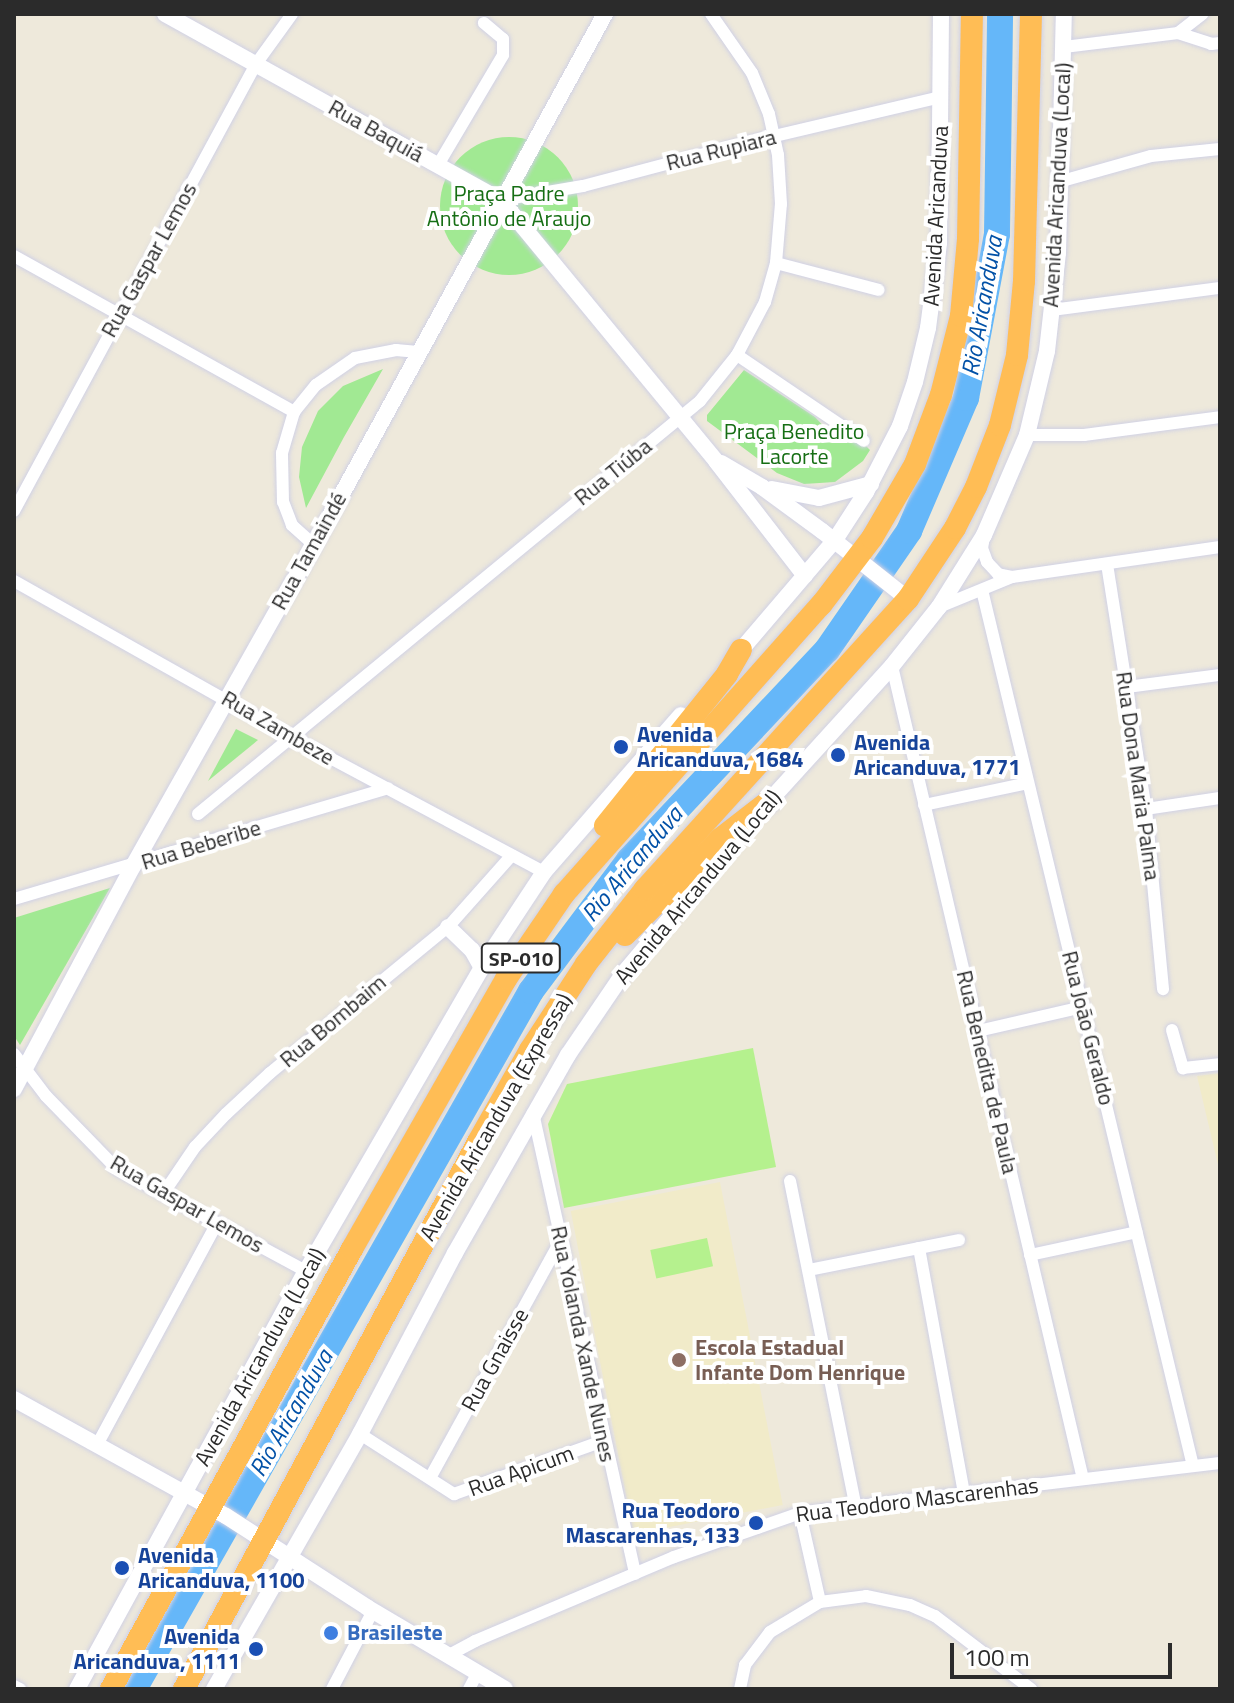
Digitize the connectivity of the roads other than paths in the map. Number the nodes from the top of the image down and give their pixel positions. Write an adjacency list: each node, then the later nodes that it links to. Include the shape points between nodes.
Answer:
1 (165, 14): 14 (main road, Rua Baquiá)
2 (292, 14): 14 (street, Rua Gaspar Lemos)
3 (605, 14): 20 (main road, Rua Tamaindé)
4 (711, 14): 16 (street, Rua Tiúba, via 752,73)
5 (941, 14): 15 (main road, Avenida Aricanduva)
6 (972, 14): 42 (highway, SP-010, via 969,225 961,316 941,395 915,464)
7 (1031, 14): 48 (highway, Avenida Aricanduva (Expressa) / SP-010, via 1017,355 1000,425 976,487 955,528)
8 (1064, 14): 13 (main road, Avenida Aricanduva (Local))
9 (1202, 14): 11 (street)
10 (484, 23): 18 (street, via 503,39 503,55)
11 (1178, 33): 12 (street); 13 (street)
12 (1220, 43)
13 (1064, 47): 19 (main road, Avenida Aricanduva (Local))
14 (256, 64): 18 (main road, Rua Baquiá); 26 (street, Rua Gaspar Lemos)
15 (941, 97): 16 (street, Rua Rupiara); 35 (main road, Avenida Aricanduva, via 939,243 928,328 900,426)
16 (774, 137): 20 (street, Rua Rupiara, via 583,186); 22 (street, Rua Tiúba, via 781,204)
17 (1220, 149): 19 (street, via 1151,156)
18 (438, 165): 20 (main road, Rua Baquiá)
19 (1062, 181): 25 (main road, Avenida Aricanduva (Local))
20 (501, 200): 27 (main road, Rua Tamaindé); 30 (main road, Rua Baquiá)
21 (14, 256): 26 (street)
22 (776, 263): 24 (street); 28 (street, Rua Tiúba, via 765,302)
23 (1220, 288): 25 (street)
24 (879, 290)
25 (1052, 310): 32 (main road, Avenida Aricanduva (Local))
26 (119, 313): 29 (street); 37 (street, Rua Gaspar Lemos)
27 (418, 352): 29 (street, via 396,350 355,358 316,385); 40 (main road, Rua Tamaindé)
28 (737, 355): 30 (street, Rua Tiúba, via 718,382); 33 (street)
29 (294, 412): 40 (street, via 282,453 283,502 292,525)
30 (679, 417): 34 (main road, Rua Baquiá); 55 (street, Rua Tiúba)
31 (1220, 417): 32 (street, via 1058,437)
32 (1027, 435): 38 (main road, Avenida Aricanduva (Local))
33 (864, 441)
34 (716, 461): 36 (main road, Rua Baquiá); 44 (main road, Rua Baquiá)
35 (871, 484): 36 (main road, via 819,498); 39 (main road, Avenida Aricanduva)
36 (762, 487): 39 (main road, Rua Baquiá)
37 (14, 511)
38 (984, 535): 45 (street, via 987,562 998,574); 49 (main road, Avenida Aricanduva (Local))
39 (835, 540): 42 (main road, Rua Baquiá); 44 (main road, Avenida Aricanduva (Local))
40 (314, 545): 54 (main road, Rua Tamaindé)
41 (1220, 547): 43 (street)
42 (861, 561): 48 (main road, Rua Baquiá); 66 (highway, SP-010)
43 (1107, 564): 45 (street); 53 (street, Rua Dona Maria Palma)
44 (805, 576): 50 (main road, Avenida Aricanduva (Local))
45 (1012, 577): 47 (street)
46 (14, 581): 54 (street, Rua Zambeze)
47 (982, 590): 49 (street); 56 (street, Rua João Geraldo)
48 (905, 596): 74 (highway, Avenida Aricanduva (Expressa) / SP-010, via 645,889 586,964)
49 (939, 607): 51 (main road, Avenida Aricanduva (Local))
50 (741, 650): 65 (main road, Avenida Aricanduva (Local)); 66 (highway, via 601,831)
51 (892, 666): 59 (main road, Avenida Aricanduva (Local)); 60 (street, Rua Benedita de Paula)
52 (1220, 675): 53 (street)
53 (1127, 687): 61 (street, Rua Dona Maria Palma)
54 (226, 698): 55 (street, Rua Zambeze); 64 (main road, Rua Tamaindé)
55 (289, 736): 57 (street, Rua Zambeze); 62 (street, Rua Tiúba)
56 (1028, 783): 60 (street); 71 (street, Rua João Geraldo)
57 (388, 788): 63 (street, Rua Zambeze); 64 (street, Rua Beberibe)
58 (1220, 798): 61 (street)
59 (769, 801): 74 (highway, via 671,885); 79 (main road, Avenida Aricanduva (Local), via 623,974)
60 (924, 805): 73 (street, Rua Benedita de Paula)
61 (1146, 809): 70 (street, Rua Dona Maria Palma)
62 (198, 814)
63 (512, 855): 65 (street, Rua Zambeze); 68 (street, Rua Bombaim)
64 (133, 866): 67 (street, Rua Beberibe); 77 (main road, Rua Tamaindé)
65 (544, 872): 69 (main road, Avenida Aricanduva (Local))
66 (564, 894): 101 (highway, SP-010, via 455,1064)
67 (14, 899)
68 (448, 927): 69 (main road); 81 (street, Rua Bombaim, via 248,1094 195,1147)
69 (482, 968): 89 (main road, Avenida Aricanduva (Local))
70 (1163, 989)
71 (1083, 1007): 73 (street); 83 (street, Rua João Geraldo)
72 (1172, 1030): 76 (street, via 1183,1068)
73 (978, 1031): 87 (street, Rua Benedita de Paula)
74 (530, 1050): 103 (highway, Avenida Aricanduva (Expressa) / SP-010)
75 (14, 1054): 77 (street, Rua Gaspar Lemos)
76 (1220, 1064)
77 (25, 1069): 78 (main road, Rua Tamaindé); 81 (street, Rua Gaspar Lemos, via 98,1153)
78 (14, 1089)
79 (533, 1113): 85 (street, Rua Yolanda Xande Nunes); 91 (main road, Avenida Aricanduva (Local))
80 (790, 1181): 88 (street)
81 (163, 1194): 82 (street, Rua Gaspar Lemos)
82 (217, 1223): 89 (street, Rua Gaspar Lemos); 93 (street)
83 (1137, 1232): 87 (street); 95 (street, Rua João Geraldo)
84 (959, 1240): 86 (street)
85 (560, 1242): 92 (street, Rua Yolanda Xande Nunes); 96 (street, Rua Gnaisse)
86 (919, 1248): 88 (street); 98 (street)
87 (1030, 1255): 97 (street, Rua Benedita de Paula)
88 (809, 1270): 100 (street)
89 (306, 1271): 99 (main road, Avenida Aricanduva (Local))
90 (14, 1399): 93 (main road)
91 (360, 1434): 96 (street, Rua Apicum); 104 (main road, Avenida Aricanduva (Local))
92 (603, 1441): 96 (street, Rua Apicum, via 454,1494); 105 (street, Rua Yolanda Xande Nunes)
93 (97, 1445): 99 (main road)
94 (1220, 1463): 95 (street, Rua Teodoro Mascarenhas)
95 (1193, 1466): 97 (street, Rua Teodoro Mascarenhas)
96 (430, 1478)
97 (1083, 1479): 98 (street, Rua Teodoro Mascarenhas)
98 (964, 1492): 100 (street, Rua Teodoro Mascarenhas)
99 (185, 1493): 101 (main road); 112 (main road, Avenida Aricanduva (Local))
100 (855, 1504): 102 (street, Rua Teodoro Mascarenhas)
101 (218, 1512): 103 (main road); 113 (highway, SP-010)
102 (800, 1513): 105 (street, Rua Teodoro Mascarenhas); 106 (street)
103 (260, 1537): 104 (main road); 114 (highway, Avenida Aricanduva (Expressa) / SP-010)
104 (291, 1556): 107 (main road); 115 (main road, Avenida Aricanduva (Local))
105 (635, 1574): 108 (street, Rua Teodoro Mascarenhas)
106 (820, 1602): 119 (street, via 770,1632 754,1649); 120 (street, via 866,1596 910,1605 967,1637)
107 (373, 1611): 108 (main road); 116 (street)
108 (449, 1655): 109 (main road)
109 (478, 1672): 117 (street); 118 (main road)
110 (14, 1686): 111 (street)
111 (20, 1689)
112 (77, 1689)
113 (111, 1689)
114 (184, 1689)
115 (214, 1689)
116 (332, 1689)
117 (469, 1689)
118 (505, 1689)
119 (740, 1689)
120 (1031, 1689)

